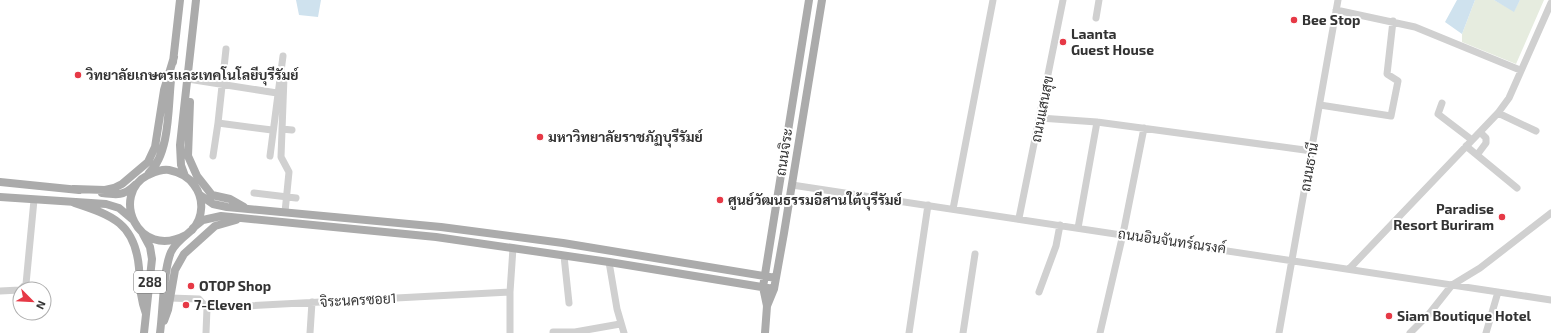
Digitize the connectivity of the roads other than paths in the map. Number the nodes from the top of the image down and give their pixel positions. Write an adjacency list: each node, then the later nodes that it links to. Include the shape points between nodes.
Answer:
1 (180, 0): 15 (main road)
2 (196, 0): 18 (main road)
3 (809, 0): 71 (main road, ถนนจิระ)
4 (822, 0): 41 (main road, ถนนจิระ)
5 (993, 0): 53 (street)
6 (1063, 0): 24 (street, ถนนแสนสุข)
7 (1099, 0): 11 (street)
8 (1338, 0): 10 (street, ถนนธานี)
9 (1551, 3): 16 (street)
10 (1336, 10): 12 (street); 22 (street, ถนนธานี)
11 (1096, 18)
12 (1393, 21): 16 (street, via 1415,27); 22 (street, via 1387,74 1398,81 1391,116)
13 (226, 49): 19 (street)
14 (282, 56): 20 (street)
15 (174, 57): 39 (main road, via 160,159); 43 (main road, via 164,90 155,147 148,162 114,188)
16 (1520, 70): 23 (street, via 1509,98)
17 (291, 77): 28 (street, via 284,77)
18 (188, 80): 19 (street); 38 (main road, via 180,145 181,165); 52 (main road, via 191,94 188,156 197,176 212,195 230,199)
19 (223, 84): 20 (street); 26 (street)
20 (277, 93): 29 (street)
21 (1442, 103): 33 (street, via 1438,114)
22 (1320, 106): 34 (street, ถนนธานี)
23 (1498, 113): 31 (street); 32 (street)
24 (1040, 118): 25 (street); 57 (street, ถนนแสนสุข)
25 (1097, 122): 27 (street); 61 (street)
26 (218, 123): 29 (street); 36 (street)
27 (1144, 128): 34 (street); 63 (street)
28 (282, 129): 30 (street); 47 (street, via 281,157 289,172)
29 (272, 130): 37 (street)
30 (292, 130)
31 (1536, 131)
32 (1480, 132): 33 (street); 35 (street, via 1486,138 1486,143)
33 (1469, 143): 35 (street); 70 (street)
34 (1312, 151): 68 (street, ถนนธานี)
35 (1477, 155): 42 (street)
36 (213, 156)
37 (270, 156)
38 (185, 176): 39 (main road, via 165,170); 45 (main road, via 194,184)
39 (143, 179): 43 (main road, via 129,192 120,195); 58 (main road, via 134,190 131,200)
40 (0, 182): 43 (main road)
41 (792, 185): 51 (street, ถนนอินจันทร์ณรงค์); 72 (main road, ถนนจิระ)
42 (1517, 188)
43 (74, 189)
44 (254, 193): 47 (street)
45 (200, 195): 52 (main road, via 213,204); 60 (main road, via 201,212)
46 (0, 197): 49 (main road)
47 (287, 197): 48 (street); 54 (street)
48 (296, 198)
49 (34, 200): 50 (main road); 73 (street)
50 (72, 202): 58 (main road, via 106,204 119,208); 88 (main road, via 115,218 132,239 137,251 140,298)
51 (928, 205): 53 (street, ถนนอินจันทร์ณรงค์); 98 (street)
52 (247, 209): 54 (main road)
53 (954, 209): 57 (street, ถนนอินจันทร์ณรงค์)
54 (285, 212): 71 (main road, via 434,226 563,243)
55 (1551, 213): 74 (street, via 1480,268)
56 (244, 218): 60 (main road, via 210,217); 65 (main road, via 436,237); 82 (main road, via 220,223 184,254 175,270)
57 (1019, 218): 59 (street, ถนนอินจันทร์ณรงค์)
58 (133, 220): 62 (main road)
59 (1060, 225): 61 (street, ถนนอินจันทร์ณรงค์); 80 (street, via 1056,246)
60 (194, 228): 64 (main road)
61 (1078, 228): 63 (street, ถนนอินจันทร์ณรงค์)
62 (142, 233): 64 (main road, via 164,241 178,240); 88 (main road, 288, via 150,247 152,259)
63 (1123, 234): 68 (street, ถนนอินจันทร์ณรงค์); 100 (street)
64 (186, 235): 90 (main road, 288, via 171,251)
65 (513, 248): 67 (main road); 79 (street)
66 (975, 254): 99 (street)
67 (564, 256): 69 (main road); 85 (street)
68 (1292, 260): 70 (street, ถนนอินจันทร์ณรงค์); 101 (street, ถนนธานี)
69 (609, 262): 75 (main road); 89 (street)
70 (1349, 269): 74 (street, ถนนอินจันทร์ณรงค์)
71 (765, 276): 72 (main road); 75 (main road, ถนนจิระ)
72 (776, 278): 76 (main road, ถนนจิระ)
73 (26, 281)
74 (1452, 285): 81 (street, ถนนอินจันทร์ณรงค์); 102 (street)
75 (763, 287): 76 (main road); 86 (main road, ถนนจิระ)
76 (774, 289): 86 (main road, ถนนจิระ)
77 (12, 290): 78 (street)
78 (0, 291)
79 (510, 292): 84 (street, จิระนครซอย1); 95 (street)
80 (1039, 292)
81 (1498, 292): 83 (street, ถนนอินจันทร์ณรงค์); 103 (street)
82 (170, 298): 87 (street, via 199,299); 90 (main road)
83 (1551, 300)
84 (312, 302): 87 (street, จิระนครซอย1); 94 (street)
85 (569, 303)
86 (767, 306): 97 (main road, ถนนจิระ)
87 (207, 308): 93 (street)
88 (146, 314): 92 (main road, 288)
89 (620, 324): 91 (street, via 575,332); 96 (street)
90 (160, 332)
91 (553, 332)
92 (144, 333)
93 (206, 333)
94 (310, 333)
95 (510, 333)
96 (624, 333)
97 (765, 333)
98 (909, 333)
99 (963, 333)
100 (1100, 333)
101 (1279, 333)
102 (1410, 333)
103 (1486, 333)

